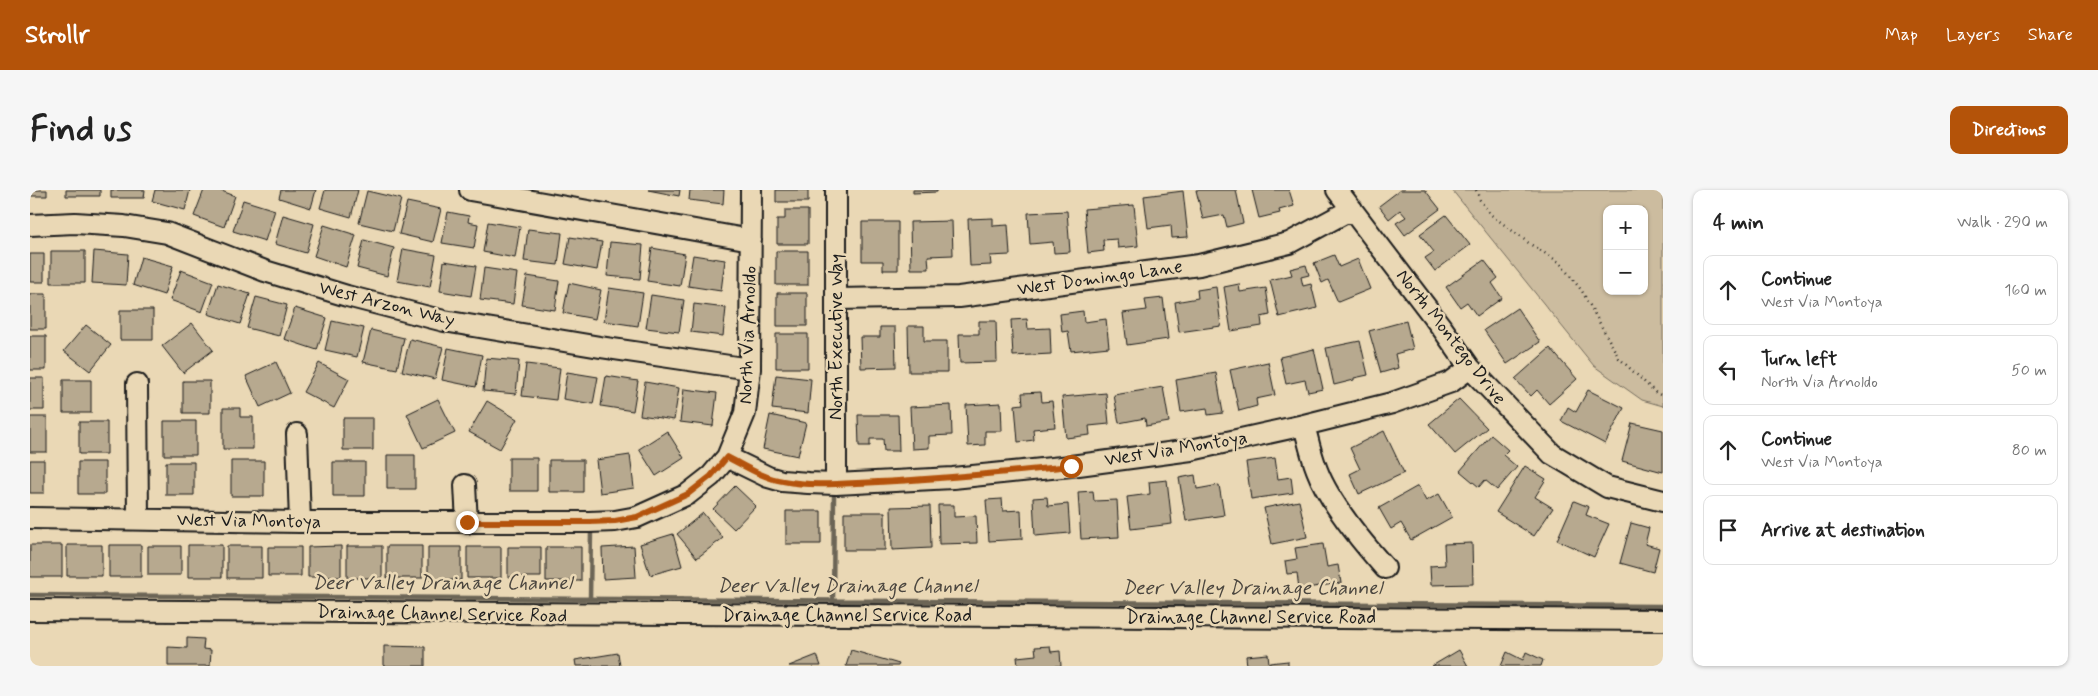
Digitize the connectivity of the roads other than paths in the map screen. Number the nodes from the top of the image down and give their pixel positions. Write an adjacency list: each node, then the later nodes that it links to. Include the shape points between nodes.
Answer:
1 (470, 190): 7 (street)
2 (751, 190): 7 (street, North Via Arnoldo)
3 (836, 190): 8 (street, North Executive Way)
4 (1337, 190): 5 (street, North Montego Drive)
5 (1352, 209): 8 (street, West Domingo Lane, via 1289,243 1199,265 959,297); 9 (street, North Montego Drive)
6 (30, 224): 10 (street, West Arzon Way, via 124,226 167,233 265,271 444,321)
7 (752, 240): 10 (street, North Via Arnoldo)
8 (836, 299): 15 (street, North Executive Way)
9 (1470, 368): 12 (street, West Via Montoya, via 1451,382 1400,400); 17 (street, North Montego Drive, via 1552,454 1607,487)
10 (750, 370): 14 (street, North Via Arnoldo, via 745,413)
11 (137, 384): 20 (street)
12 (1304, 425): 15 (street, West Via Montoya, via 1191,450 1071,466 953,478); 23 (street, via 1317,471 1366,548)
13 (297, 434): 21 (street)
14 (727, 457): 15 (street, West Via Montoya, via 782,481); 18 (street, North Via Arnoldo, via 711,476 688,494)
15 (836, 484)
16 (465, 485): 22 (street)
17 (1663, 501)
18 (637, 517): 22 (street, West Via Montoya, via 589,522)
19 (30, 518): 20 (street, West Via Montoya)
20 (138, 519): 21 (street, West Via Montoya)
21 (300, 522): 22 (street, West Via Montoya)
22 (467, 522)
23 (1385, 568)
24 (30, 610): 25 (street, Drainage Channel Service Road)
25 (1663, 620)

